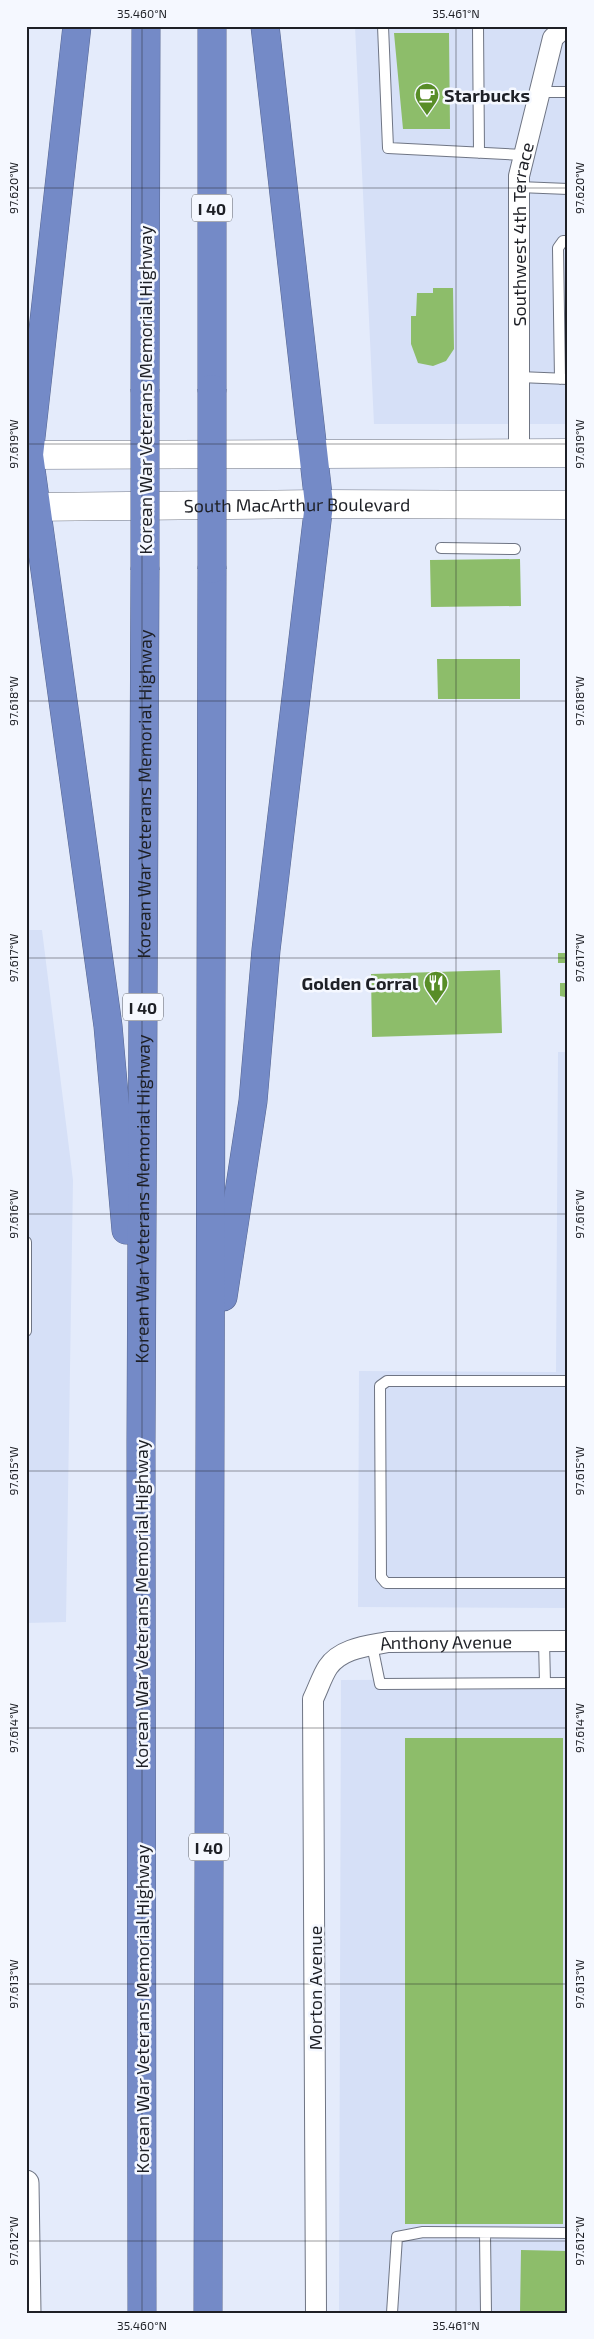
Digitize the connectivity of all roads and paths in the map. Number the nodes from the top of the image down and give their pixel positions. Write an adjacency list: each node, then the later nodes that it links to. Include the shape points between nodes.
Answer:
1 (77, 26): 20 (highway)
2 (146, 26): 30 (highway, Korean War Veterans Memorial Highway / I 40, bridge)
3 (212, 26): 29 (highway, I 40, bridge)
4 (265, 26): 17 (highway)
5 (383, 26): 10 (lane, via 388,148)
6 (478, 26): 10 (lane)
7 (565, 27): 8 (street, Southwest 4th Terrace, via 553,38)
8 (540, 92): 9 (lane); 11 (street, Southwest 4th Terrace)
9 (568, 92)
10 (479, 153): 11 (lane)
11 (524, 155): 12 (street, Southwest 4th Terrace)
12 (519, 187): 13 (lane); 15 (street, Southwest 4th Terrace)
13 (568, 190)
14 (568, 241): 16 (lane, via 563,241 558,248)
15 (519, 377): 16 (lane); 18 (street, Southwest 4th Terrace)
16 (564, 379)
17 (314, 453): 18 (main road); 20 (main road); 21 (highway)
18 (519, 453): 19 (main road)
19 (568, 453)
20 (28, 455): 23 (highway)
21 (319, 504): 22 (main road, South MacArthur Boulevard); 23 (main road, South MacArthur Boulevard); 29 (highway, via 266,950 253,1101)
22 (568, 505)
23 (32, 507): 30 (highway, via 110,1035)
24 (441, 548): 25 (lane)
25 (515, 549)
26 (26, 1242): 27 (lane)
27 (26, 1331)
28 (568, 1381): 31 (lane, via 387,1381 380,1386 380,1396 381,1577 386,1583)
29 (209, 1382): 44 (highway, I 40)
30 (141, 1444): 43 (highway, Korean War Veterans Memorial Highway / I 40)
31 (568, 1583)
32 (544, 1641): 33 (street, Anthony Avenue); 34 (street, Anthony Avenue, via 388,1642); 36 (lane)
33 (568, 1641)
34 (372, 1645): 35 (street, Anthony Avenue, via 348,1651); 36 (lane, via 380,1684)
35 (329, 1666): 45 (street, Morton Avenue, via 313,1699)
36 (545, 1683): 37 (lane)
37 (568, 1683)
38 (26, 2183): 39 (street)
39 (27, 2208): 42 (street)
40 (485, 2233): 41 (lane); 46 (lane, via 423,2232 397,2237); 47 (lane)
41 (568, 2233)
42 (28, 2313)
43 (142, 2313)
44 (208, 2313)
45 (316, 2313)
46 (392, 2313)
47 (486, 2313)

